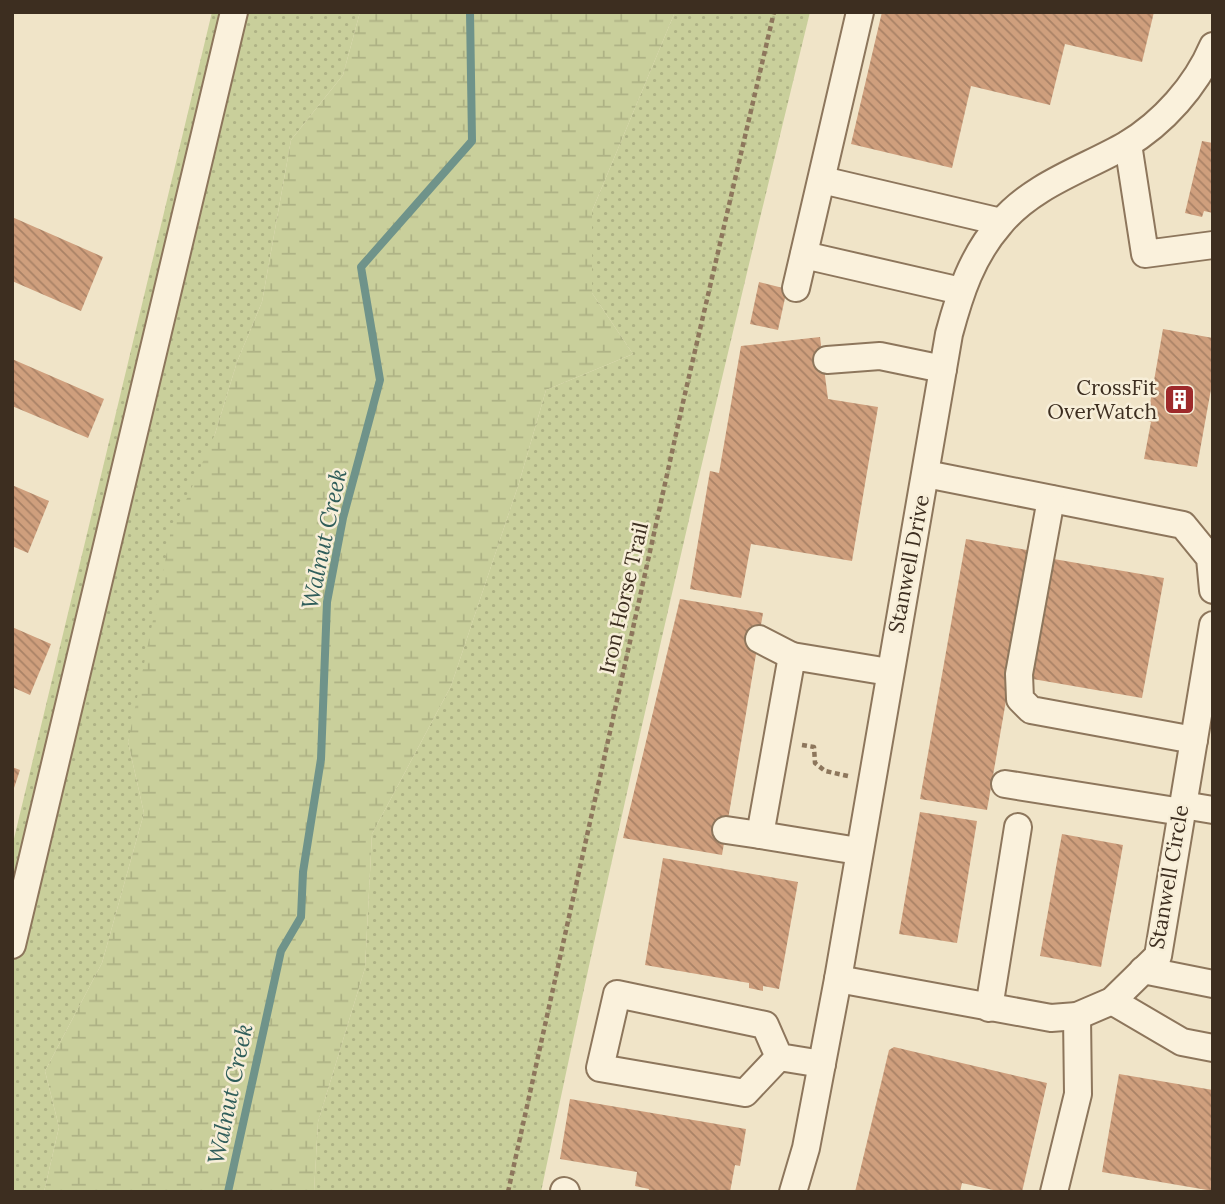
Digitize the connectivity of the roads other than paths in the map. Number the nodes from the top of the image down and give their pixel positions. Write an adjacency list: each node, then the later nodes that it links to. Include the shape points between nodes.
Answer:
1 (234, 12): 29 (street)
2 (860, 12): 5 (street)
3 (1213, 46): 4 (street, Stanwell Drive, via 1179,101)
4 (1128, 144): 6 (street, Stanwell Drive, via 1035,194); 7 (street, via 1146,254)
5 (822, 180): 6 (street); 8 (street)
6 (1001, 222): 10 (street, Stanwell Drive, via 975,259)
7 (1213, 245)
8 (804, 255): 9 (street); 10 (street)
9 (796, 288)
10 (961, 291): 12 (street, Stanwell Drive)
11 (827, 360): 12 (street, via 880,356)
12 (943, 369): 13 (street, Stanwell Drive)
13 (926, 474): 14 (street); 20 (street, Stanwell Drive)
14 (1051, 499): 15 (street, via 1183,526); 21 (street, via 1019,674 1020,699 1031,710)
15 (1206, 536): 16 (street)
16 (1213, 588)
17 (1212, 633): 21 (street, Stanwell Circle)
18 (759, 639): 19 (street)
19 (792, 656): 20 (street); 27 (street)
20 (889, 672): 28 (street, Stanwell Drive)
21 (1194, 740): 23 (street, Stanwell Circle)
22 (1005, 784): 23 (street)
23 (1182, 808): 24 (street); 30 (street, Stanwell Circle, via 1158,956)
24 (1213, 810)
25 (1018, 827): 34 (street)
26 (726, 830): 27 (street)
27 (760, 835): 28 (street)
28 (858, 851): 31 (street, Stanwell Drive)
29 (12, 945)
30 (1143, 971): 32 (street); 33 (street, Stanwell Circle)
31 (838, 978): 34 (street, Stanwell Circle); 38 (street, Stanwell Drive)
32 (1213, 984)
33 (1112, 1001): 35 (street, Stanwell Circle); 36 (street, via 1182,1042)
34 (989, 1008): 35 (street, Stanwell Circle, via 1051,1018)
35 (1077, 1016): 40 (street, via 1078,1094)
36 (1213, 1048)
37 (779, 1057): 37 (street, via 765,1025 617,994 600,1068 745,1093); 38 (street)
38 (822, 1065): 39 (street, Stanwell Drive)
39 (793, 1192)
40 (1054, 1192)

